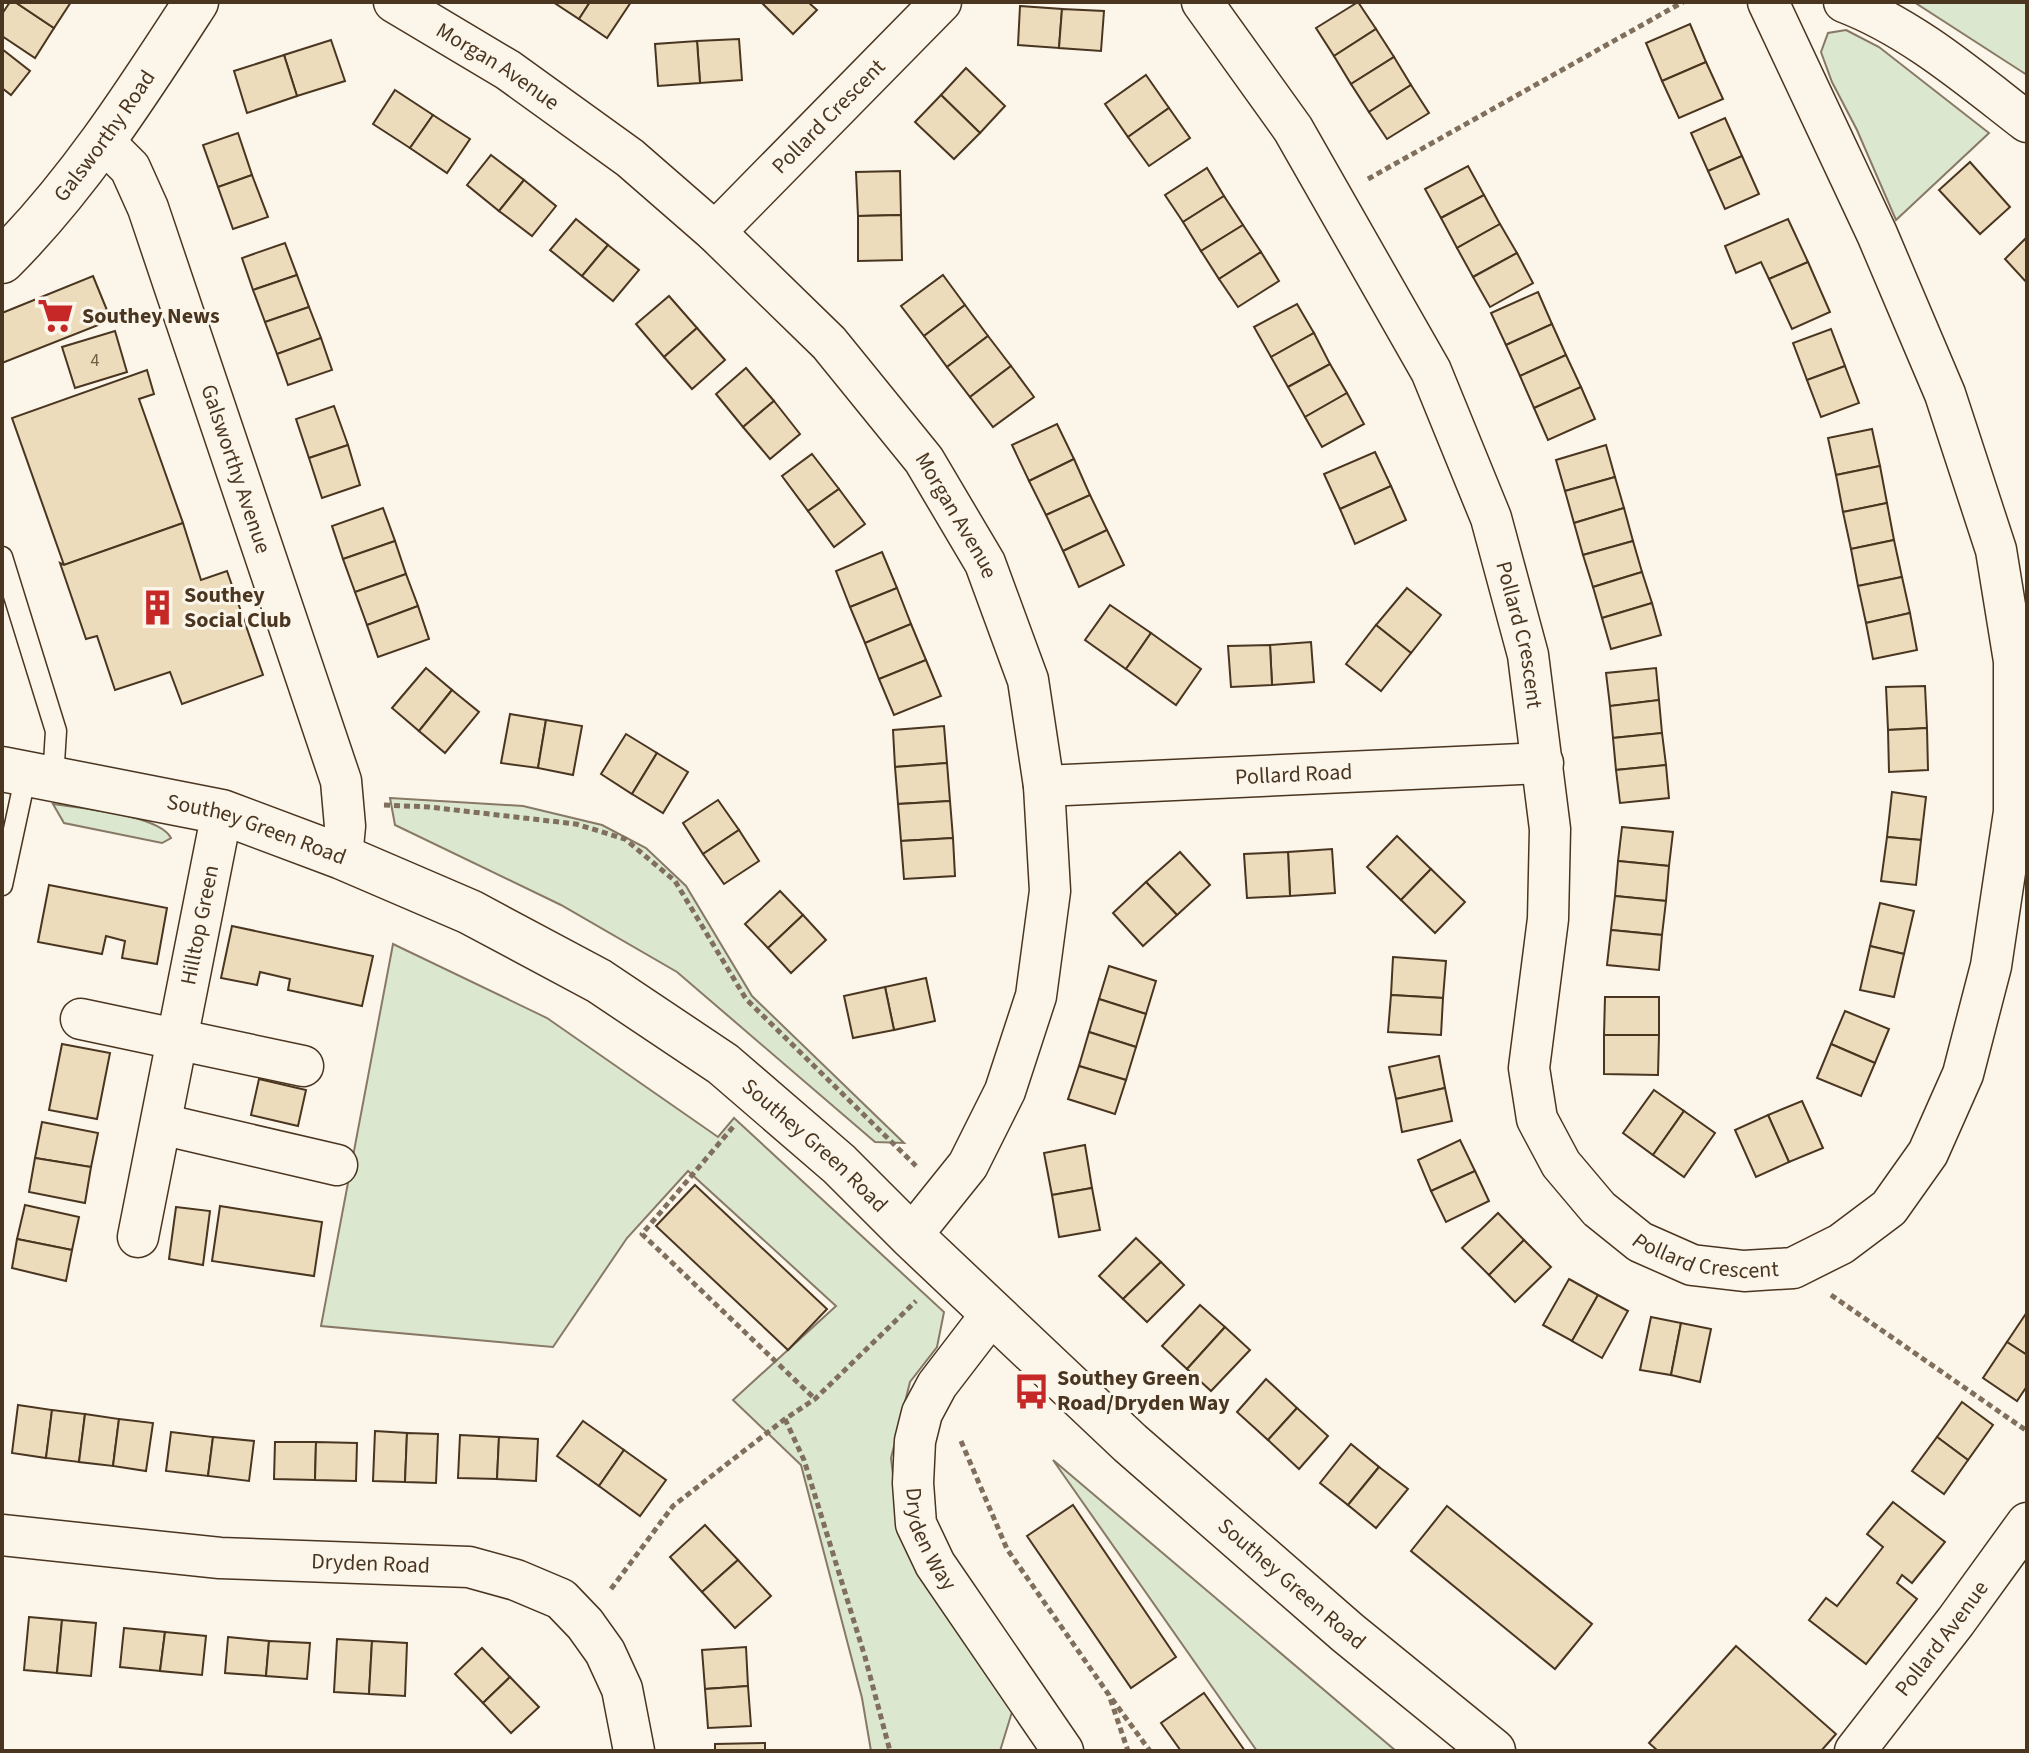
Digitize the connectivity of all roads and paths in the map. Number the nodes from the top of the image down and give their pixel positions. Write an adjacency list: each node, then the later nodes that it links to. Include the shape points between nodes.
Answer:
1 (196, 2): 9 (street, Galsworthy Road)
2 (394, 2): 11 (street, Morgan Avenue, via 508,70 630,158)
3 (941, 2): 11 (street, Pollard Crescent)
4 (1202, 2): 10 (street, Pollard Crescent, via 1293,129)
5 (1683, 2): 10 (path)
6 (1768, 2): 30 (street, Pollard Crescent, via 1945,394 1996,550 2014,661 2014,812 1991,966 1963,1074 1928,1153 1889,1208 1841,1244)
7 (1844, 2): 8 (street, via 1947,59)
8 (2027, 122)
9 (104, 142): 12 (street, Galsworthy Road); 17 (street, Galsworthy Avenue, via 130,168 148,208 341,781)
10 (1332, 199): 14 (street, Pollard Crescent, via 1431,371 1491,518 1528,655)
11 (715, 232): 16 (street, Morgan Avenue, via 829,343 932,473 985,563 1028,680)
12 (2, 261)
13 (2, 557): 15 (lane, via 56,731)
14 (1543, 763): 16 (street, Pollard Road); 30 (street, Pollard Crescent, via 1550,829 1548,919 1529,1068 1537,1119 1561,1164 1599,1209 1640,1242 1692,1265 1744,1271)
15 (27, 774): 18 (street, Southey Green Road); 20 (lane)
16 (1044, 786): 27 (street, Morgan Avenue, via 1050,891 1036,996 1005,1091 968,1165)
17 (343, 803): 19 (street, Galsworthy Avenue); 27 (path, via 576,824 625,839 675,881 746,999)
18 (222, 812): 19 (street, Southey Green Road); 22 (street, Hilltop Green)
19 (342, 857): 24 (street, Southey Green Road, via 470,912 599,981 723,1064)
20 (2, 885)
21 (81, 1019): 22 (street)
22 (178, 1039): 23 (street); 25 (street, Hilltop Green)
23 (303, 1066)
24 (759, 1095): 28 (street, Southey Green Road); 34 (path, via 642,1234)
25 (161, 1124): 26 (street); 29 (street, Hilltop Green)
26 (337, 1165)
27 (944, 1194): 28 (street, Morgan Avenue)
28 (911, 1236): 31 (street, Southey Green Road)
29 (138, 1237)
30 (1793, 1268): 36 (path)
31 (948, 1270): 32 (street, Southey Green Road); 34 (path)
32 (993, 1312): 33 (street, Dryden Way); 46 (street, Southey Green Road, via 1130,1443)
33 (937, 1385): 40 (path, via 1007,1549); 43 (street, Dryden Way, via 915,1441 916,1524 935,1564)
34 (815, 1399): 35 (path)
35 (785, 1419): 39 (path, via 673,1506); 42 (path, via 809,1475)
36 (2027, 1431)
37 (2027, 1523): 47 (street, Pollard Avenue)
38 (2, 1535): 39 (street, Dryden Road, via 220,1558 469,1567 561,1599)
39 (585, 1624): 41 (street, Dryden Road, via 622,1689)
40 (1109, 1695): 44 (path); 45 (path)
41 (634, 1751)
42 (890, 1751)
43 (1063, 1751)
44 (1128, 1751)
45 (1150, 1751)
46 (1493, 1751)
47 (1855, 1751)

